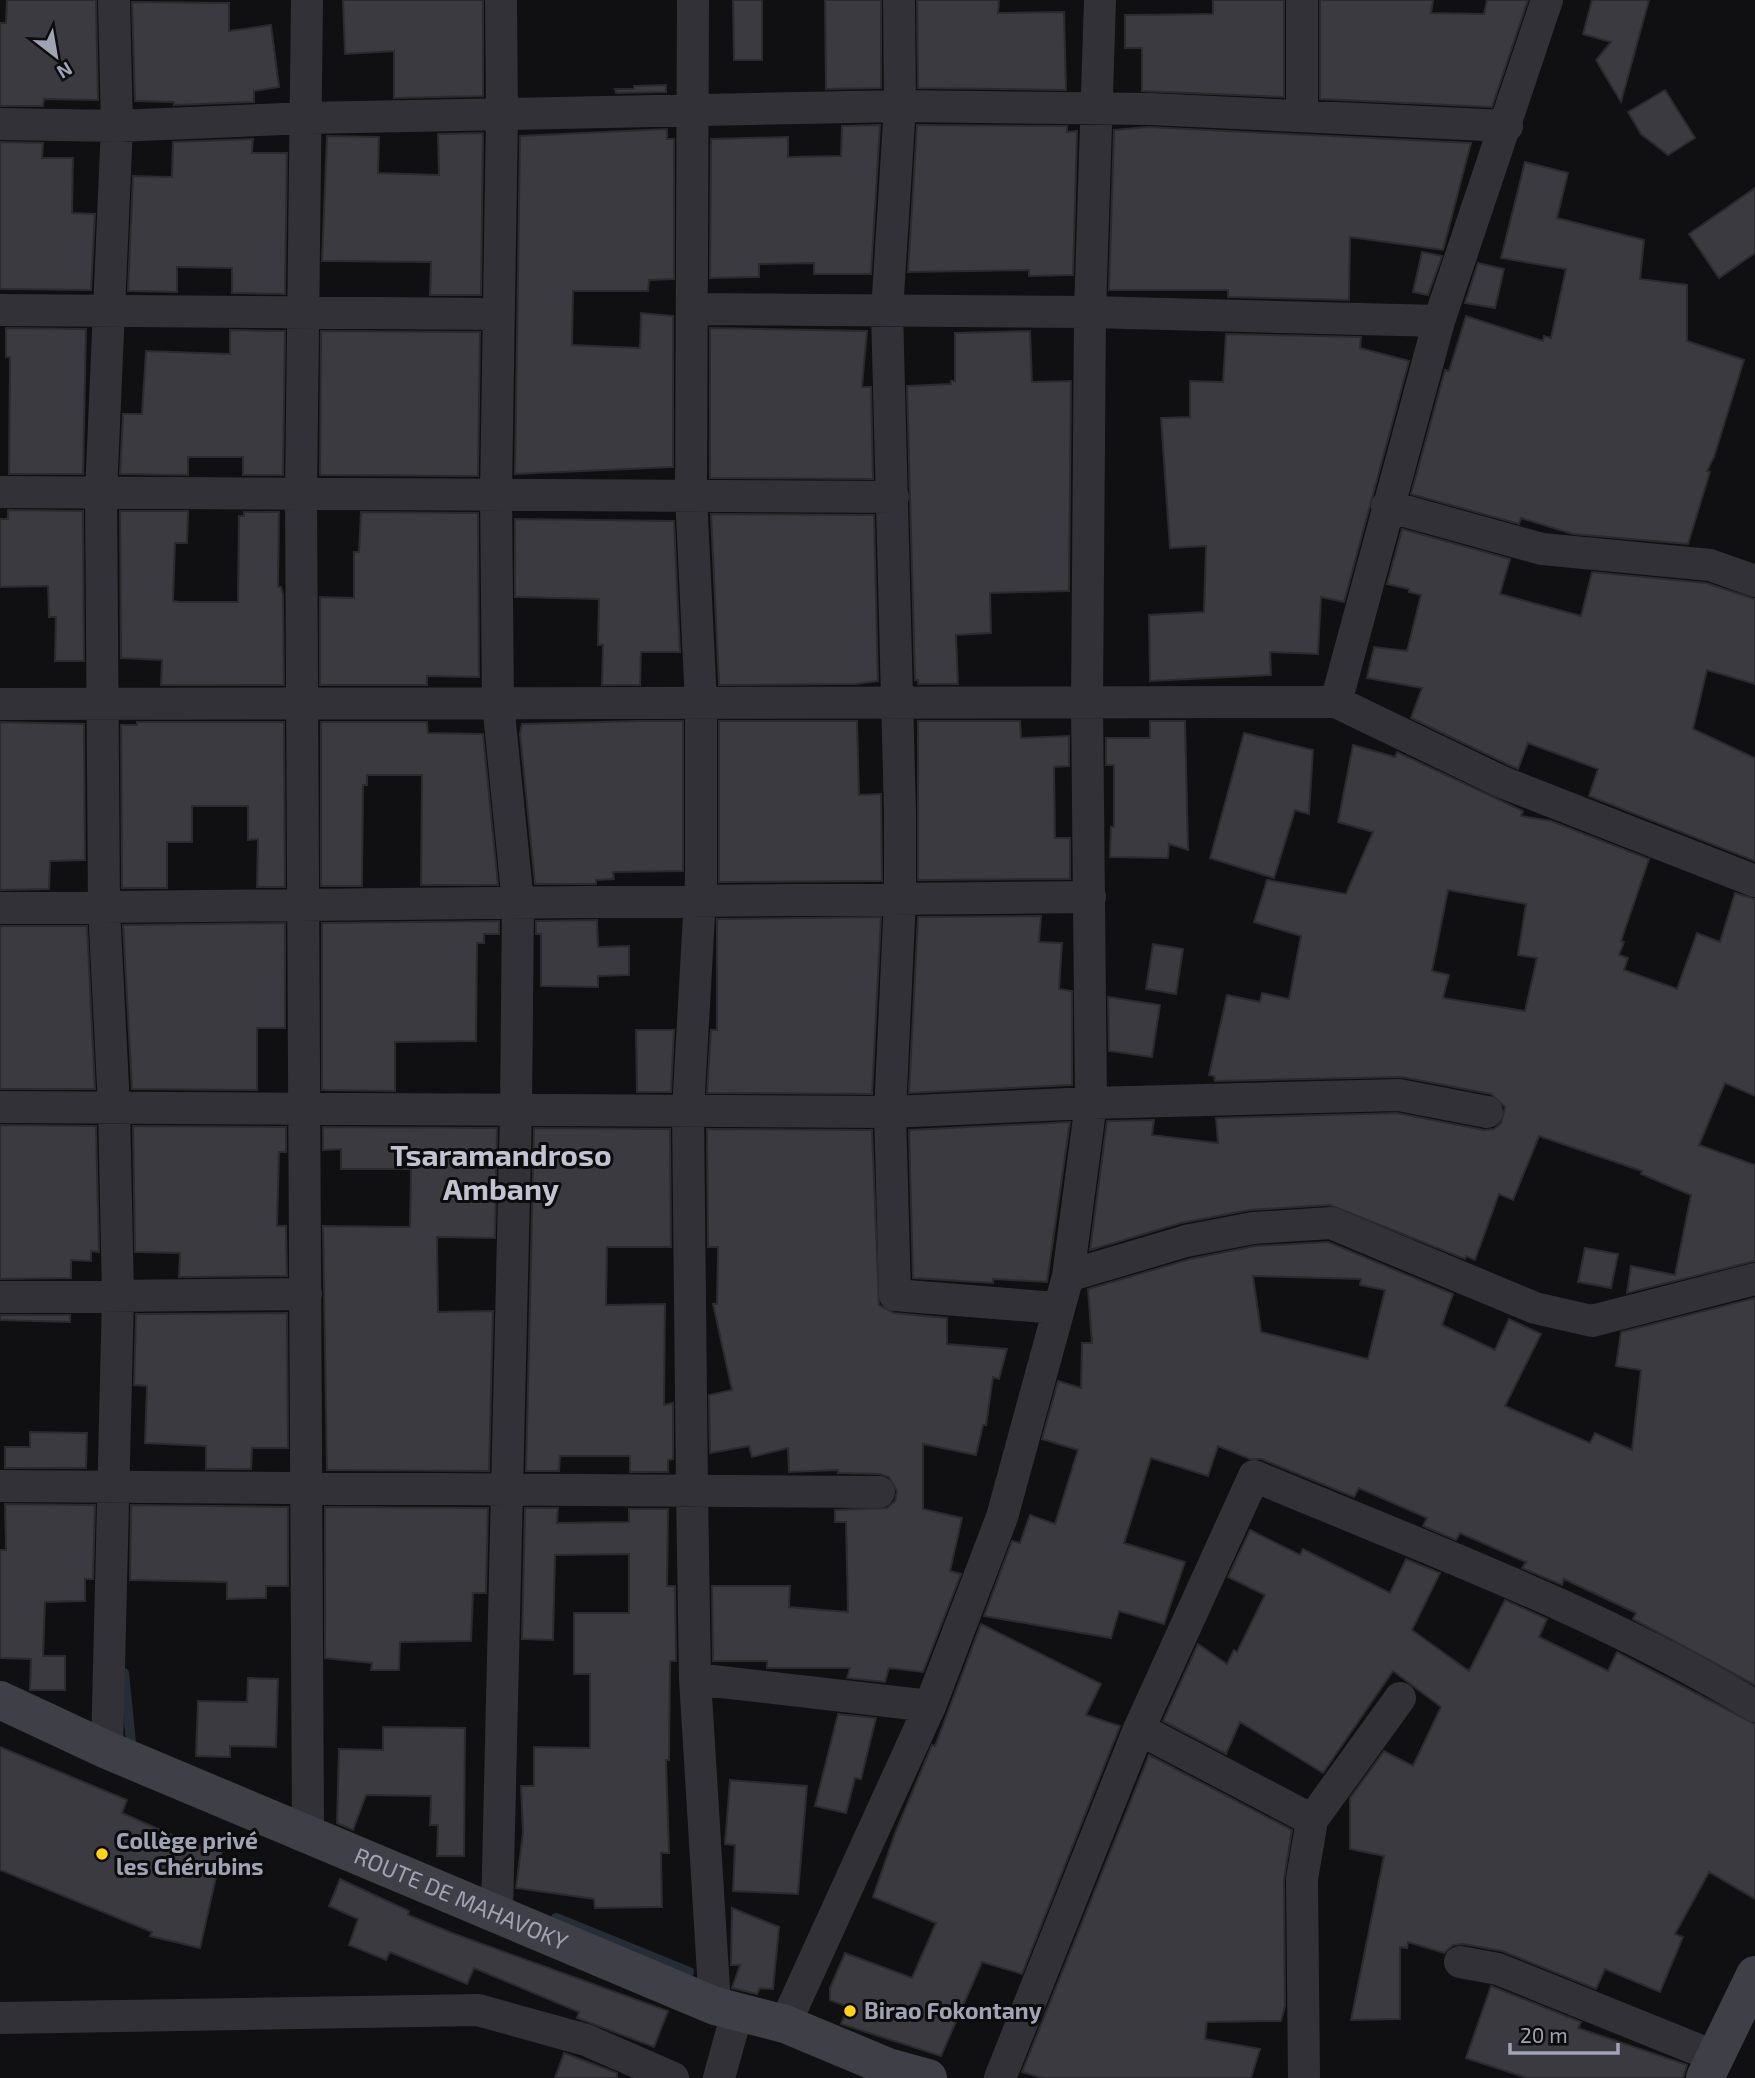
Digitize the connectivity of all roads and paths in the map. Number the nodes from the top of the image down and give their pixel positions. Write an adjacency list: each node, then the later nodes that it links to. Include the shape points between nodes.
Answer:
1 (114, 0): 17 (street)
2 (307, 0): 14 (street)
3 (500, 0): 13 (street)
4 (693, 0): 10 (street)
5 (899, 0): 9 (street)
6 (1100, 0): 11 (street)
7 (1301, 0): 12 (street)
8 (1547, 0): 16 (street)
9 (900, 106): 10 (street); 11 (street); 21 (street)
10 (691, 110): 13 (street); 18 (street)
11 (1098, 110): 12 (street); 23 (street)
12 (1302, 114): 16 (street)
13 (502, 115): 14 (street); 24 (street)
14 (307, 118): 17 (street); 22 (street)
15 (0, 124): 17 (street)
16 (1507, 126): 25 (street)
17 (117, 127): 20 (street)
18 (692, 309): 21 (street); 30 (street)
19 (0, 310): 20 (street)
20 (110, 311): 22 (street); 27 (street)
21 (887, 311): 23 (street); 31 (street)
22 (305, 312): 24 (street); 28 (street)
23 (1090, 312): 25 (street); 34 (street)
24 (497, 314): 29 (street)
25 (1439, 321): 32 (street)
26 (0, 492): 27 (street)
27 (101, 493): 28 (street); 41 (street)
28 (301, 494): 29 (street); 36 (street)
29 (496, 494): 30 (street); 37 (street)
30 (691, 495): 31 (street); 38 (street)
31 (893, 497): 39 (street)
32 (1388, 506): 33 (street, via 1542,549 1710,565); 35 (street)
33 (1755, 581)
34 (1087, 702): 35 (street); 39 (street); 44 (street)
35 (1336, 702): 42 (street, via 1502,782)
36 (302, 703): 37 (street); 41 (street); 47 (street)
37 (498, 703): 38 (street); 46 (street)
38 (701, 703): 39 (street); 43 (street)
39 (894, 703): 45 (street)
40 (0, 704): 41 (street)
41 (103, 704): 48 (street)
42 (1749, 869)
43 (700, 891): 45 (street); 46 (street); 55 (street)
44 (1090, 897): 45 (street); 50 (street)
45 (900, 899): 56 (street)
46 (518, 903): 47 (street); 54 (street)
47 (305, 905): 48 (street); 53 (street)
48 (104, 907): 49 (street); 52 (street)
49 (0, 908)
50 (1091, 1103): 56 (street); 57 (street, via 1399,1095); 58 (street)
51 (0, 1107): 52 (street)
52 (114, 1107): 53 (street); 61 (street)
53 (305, 1108): 54 (street); 60 (street)
54 (516, 1110): 55 (street); 67 (street)
55 (688, 1111): 56 (street); 68 (street)
56 (890, 1112): 63 (street, via 895,1295)
57 (1487, 1112)
58 (1068, 1276): 59 (street, via 1239,1230 1331,1223 1535,1308 1592,1321); 63 (street)
59 (1755, 1279)
60 (306, 1294): 61 (street); 66 (street)
61 (118, 1296): 62 (street); 65 (street)
62 (0, 1297)
63 (1057, 1308): 73 (street, via 1002,1517)
64 (0, 1486): 65 (street)
65 (113, 1487): 66 (street); 76 (street)
66 (309, 1489): 67 (street); 78 (street)
67 (508, 1490): 68 (street); 79 (street)
68 (692, 1491): 69 (street); 70 (street)
69 (879, 1492)
70 (695, 1679): 73 (street); 82 (street)
71 (1400, 1698): 77 (street)
72 (0, 1700): 76 (street, ROUTE DE MAHAVOKY)
73 (930, 1706): 84 (street)
74 (1755, 1706): 75 (street, via 1703,1674 1539,1595 1254,1476)
75 (1139, 1729): 77 (street); 90 (street)
76 (107, 1750): 78 (street, ROUTE DE MAHAVOKY)
77 (1312, 1819): 91 (street, via 1302,1879)
78 (308, 1833): 79 (street, ROUTE DE MAHAVOKY)
79 (497, 1912): 82 (street, ROUTE DE MAHAVOKY)
80 (1460, 1962): 85 (street, via 1498,1969)
81 (1755, 1975): 85 (street)
82 (726, 2010): 84 (street, ROUTE DE MAHAVOKY); 88 (street)
83 (0, 2018): 87 (street, via 478,2010 586,2040)
84 (785, 2024): 86 (street, ROUTE DE MAHAVOKY)
85 (1711, 2067)
86 (887, 2073): 89 (street, ROUTE DE MAHAVOKY)
87 (673, 2078)
88 (719, 2078)
89 (928, 2078)
90 (1000, 2078)
91 (1304, 2078)

